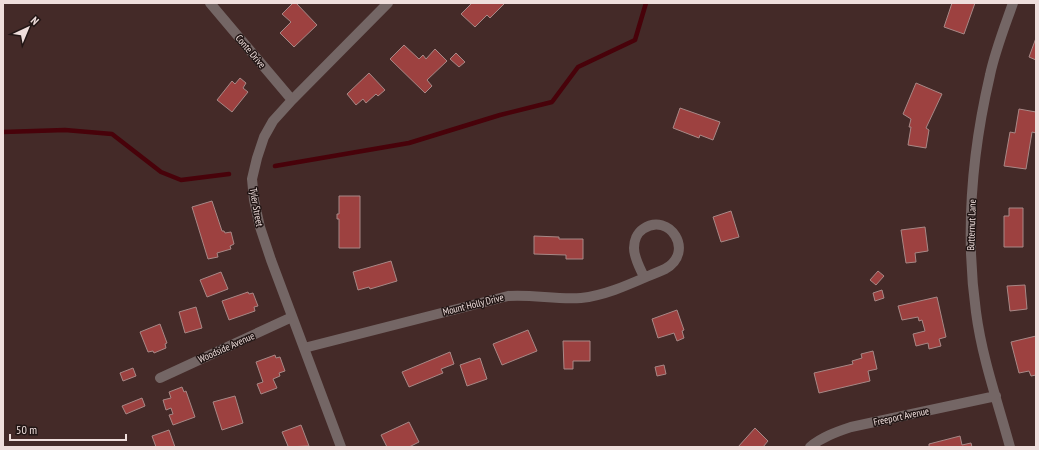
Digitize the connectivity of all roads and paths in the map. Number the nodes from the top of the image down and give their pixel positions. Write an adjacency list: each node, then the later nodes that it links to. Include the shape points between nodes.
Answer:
1 (210, 3): 4 (street, Conte Drive)
2 (388, 3): 4 (street, Tyler Street)
3 (1013, 3): 9 (street, Butternut Lane, via 990,74 981,120 970,224 976,313 985,359)
4 (292, 100): 6 (street, Tyler Street, via 273,121 264,137 252,179 260,227)
5 (644, 277): 5 (street, Mount Holly Drive, via 669,267 678,256 677,238 667,228 649,226 641,231 636,239 634,252); 7 (street, Mount Holly Drive, via 592,296 508,296)
6 (292, 317): 7 (street, Tyler Street); 8 (street, Woodside Avenue)
7 (304, 348): 10 (street, Tyler Street)
8 (160, 378)
9 (996, 396): 11 (street, Freeport Avenue, via 851,427 832,433); 12 (street, Butternut Lane)
10 (341, 447)
11 (810, 447)
12 (1010, 447)

